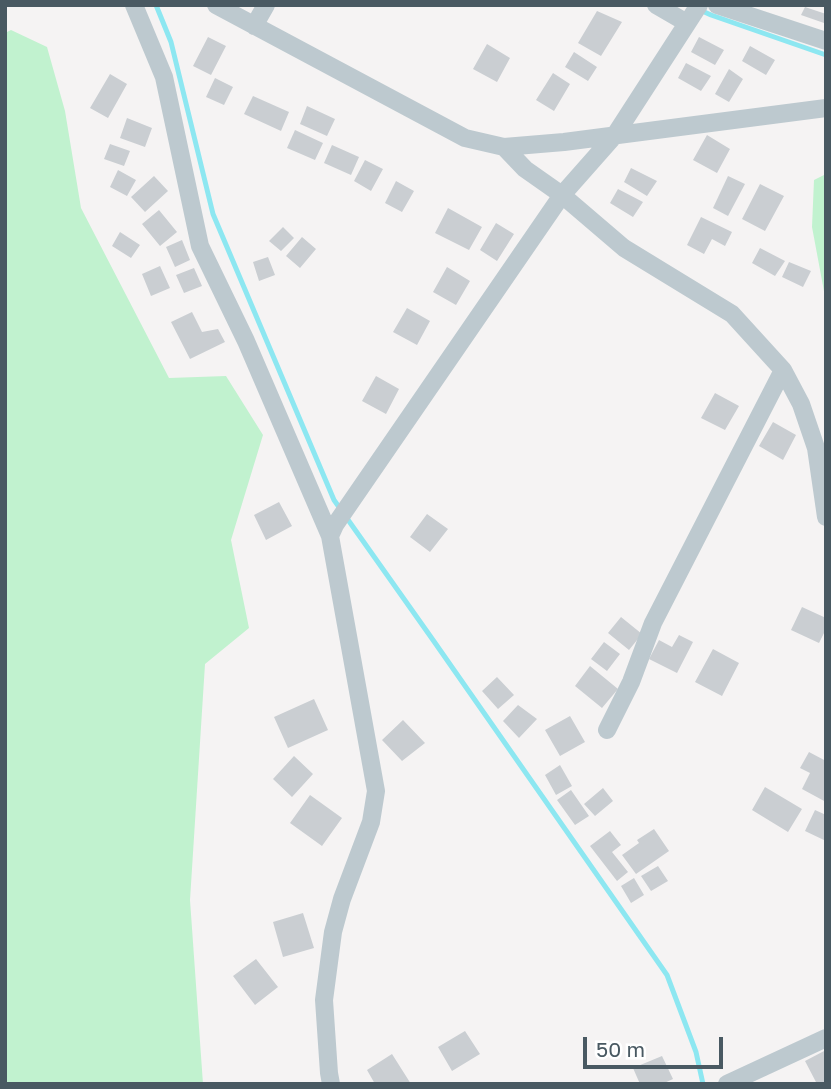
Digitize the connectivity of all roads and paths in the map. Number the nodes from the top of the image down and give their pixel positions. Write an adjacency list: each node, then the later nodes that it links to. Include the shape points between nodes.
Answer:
1 (134, 5): 16 (street, via 164,77 200,246)
2 (216, 5): 8 (street)
3 (266, 5): 8 (street)
4 (656, 5): 7 (street)
5 (699, 5): 7 (street)
6 (717, 5): 9 (street)
7 (687, 23): 11 (street)
8 (254, 26): 12 (street, via 464,138)
9 (826, 41)
10 (826, 108): 11 (street)
11 (615, 135): 12 (street); 13 (street)
12 (504, 146): 13 (street, via 525,169)
13 (562, 195): 14 (street, via 624,248 732,314); 16 (street)
14 (783, 370): 15 (street, via 816,448); 17 (street, via 653,623)
15 (826, 517)
16 (332, 531): 19 (street, via 376,791 371,822 333,932 324,1000)
17 (607, 730)
18 (826, 1038): 20 (street)
19 (331, 1084)
20 (727, 1084)

